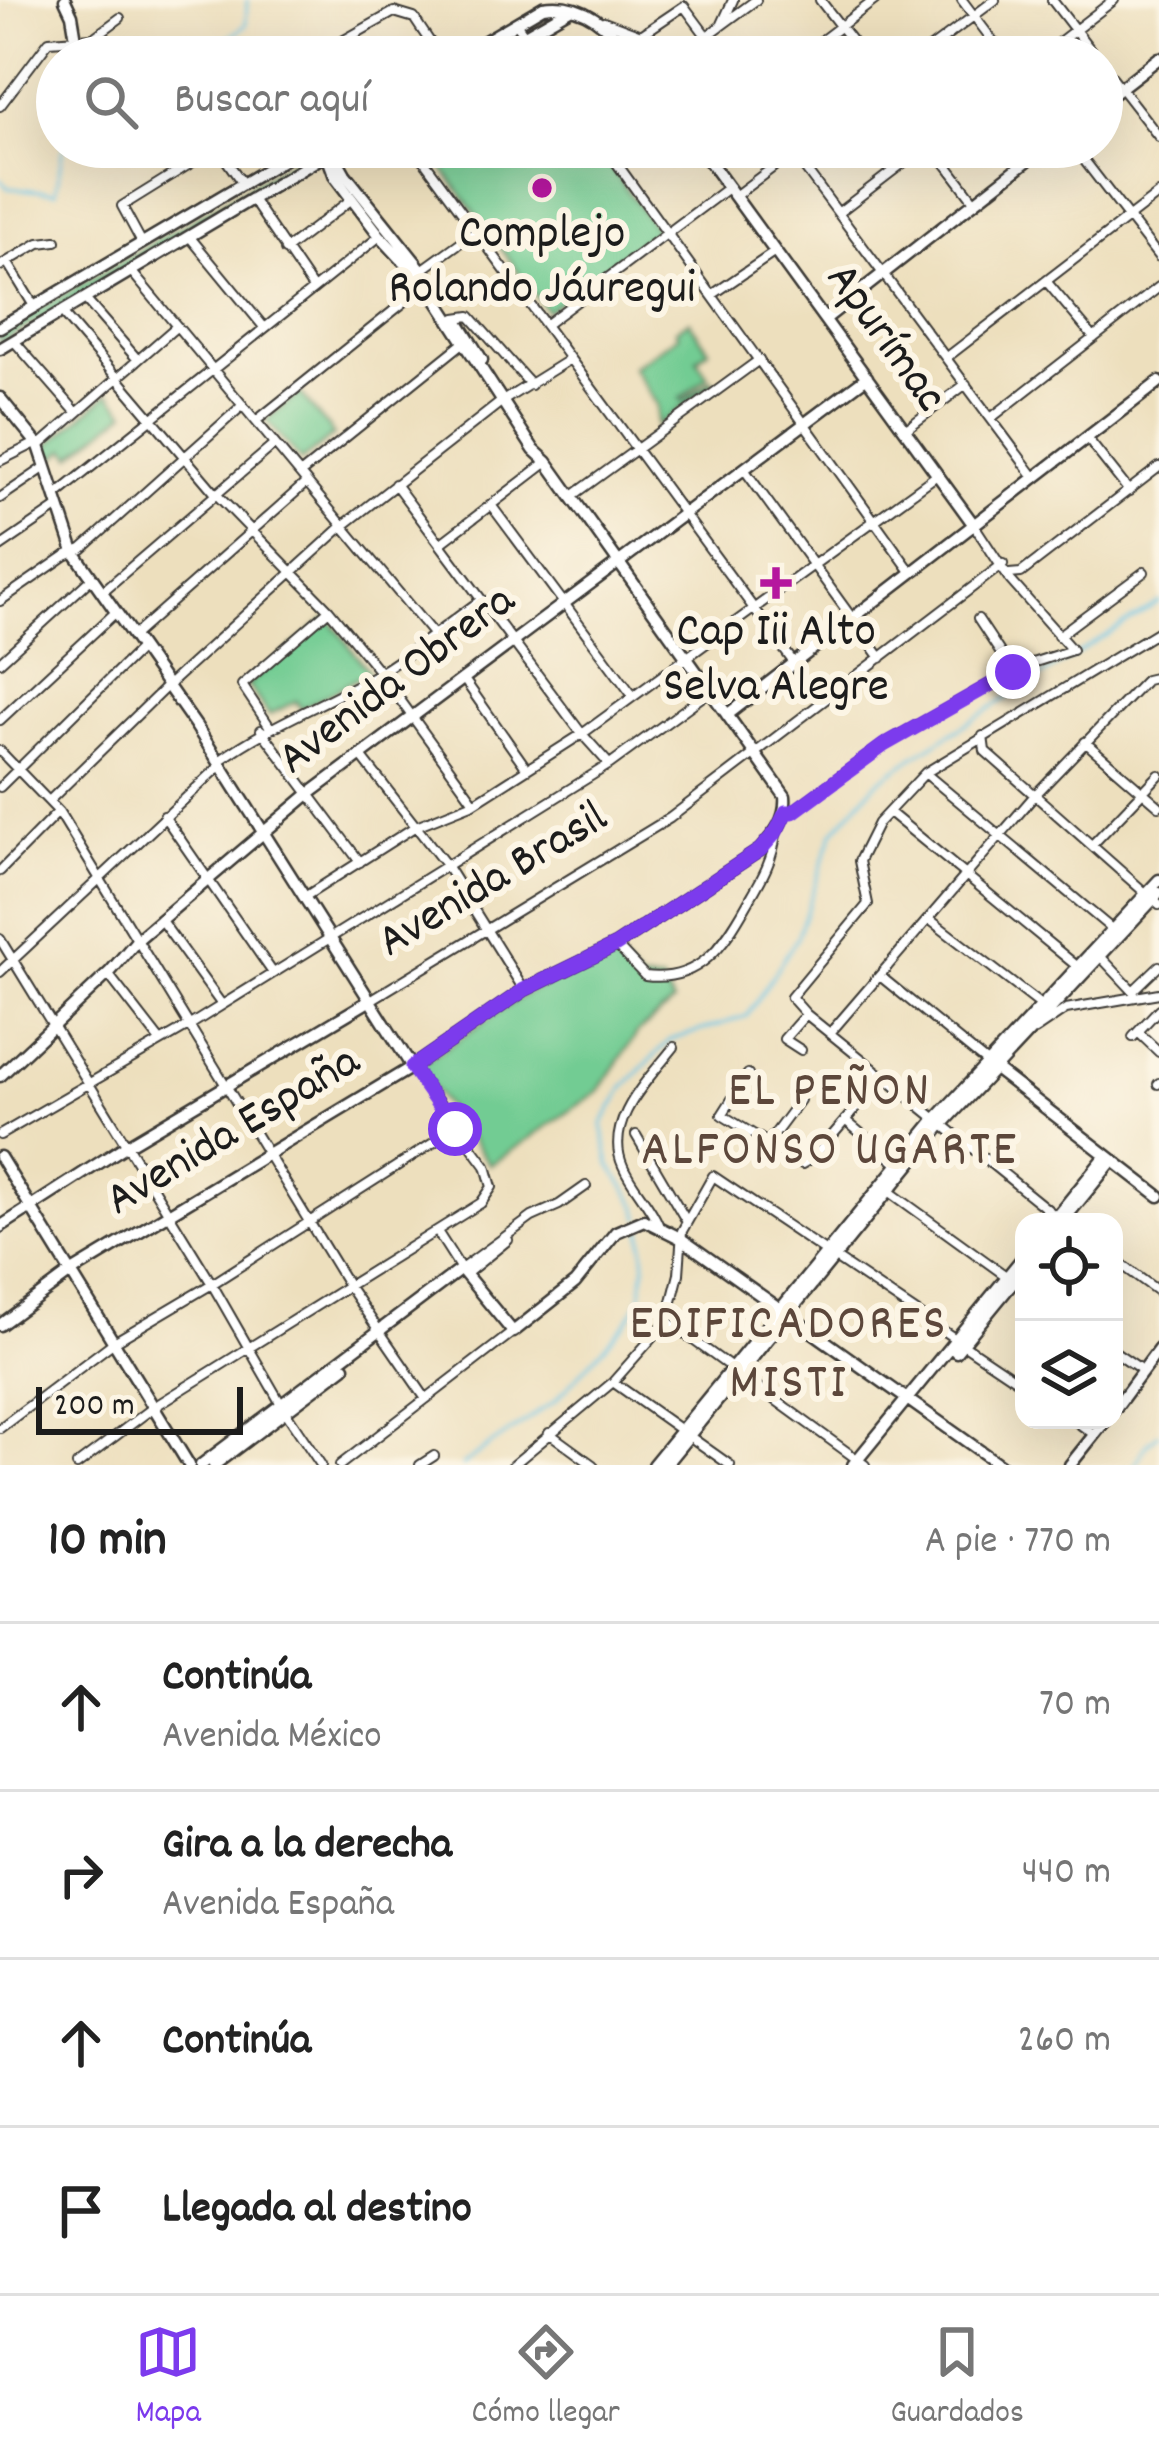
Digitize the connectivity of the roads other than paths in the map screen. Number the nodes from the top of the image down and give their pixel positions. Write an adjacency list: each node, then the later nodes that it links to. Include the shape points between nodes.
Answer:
1 (733, 0): 15 (street)
2 (756, 0): 15 (street)
3 (820, 0): 16 (street)
4 (875, 0): 16 (street)
5 (962, 0): 11 (street)
6 (995, 0): 11 (street)
7 (1052, 0): 17 (street)
8 (1114, 0): 17 (street)
9 (70, 2): 20 (street)
10 (573, 8): 13 (street); 14 (street, via 549,5); 18 (street)
11 (974, 16): 30 (street); 31 (street)
12 (120, 18): 21 (street)
13 (604, 21): 19 (street); 26 (street)
14 (516, 23): 18 (street); 24 (street)
15 (722, 26): 27 (street)
16 (840, 26): 28 (street); 29 (street)
17 (1076, 30): 32 (street); 33 (street)
18 (524, 34): 25 (street)
19 (641, 35): 27 (street, via 685,6)
20 (75, 36)
21 (96, 36)
22 (352, 36): 23 (street, via 394,13 414,18)
23 (426, 36)
24 (494, 36)
25 (521, 36)
26 (616, 36)
27 (707, 36)
28 (827, 36)
29 (848, 36)
30 (948, 36)
31 (989, 36)
32 (1068, 36)
33 (1080, 36)
34 (36, 58): 38 (street)
35 (1159, 58): 36 (street)
36 (1123, 86)
37 (1123, 92): 39 (street)
38 (0, 106)
39 (1159, 137)
40 (188, 168): 68 (street, via 122,206)
41 (232, 168): 55 (street)
42 (270, 168): 55 (street)
43 (301, 168): 58 (street)
44 (338, 168): 59 (street)
45 (341, 168): 75 (street)
46 (430, 168): 63 (street)
47 (620, 168): 64 (street)
48 (714, 168): 56 (street, Apurímac)
49 (767, 168): 56 (street)
50 (807, 168): 61 (street)
51 (897, 168): 61 (street)
52 (949, 168): 60 (street)
53 (1018, 168): 60 (street)
54 (1091, 168): 62 (street)
55 (243, 184): 68 (street)
56 (732, 192): 64 (street); 70 (street, Apurímac)
57 (1159, 194): 62 (street)
58 (252, 199): 65 (street); 69 (street)
59 (352, 199): 66 (street); 69 (street)
60 (975, 202): 74 (street)
61 (838, 213): 74 (street)
62 (1129, 218): 71 (street); 76 (street)
63 (476, 231): 75 (street); 85 (street)
64 (668, 233): 79 (street); 85 (street)
65 (189, 236): 73 (street); 87 (street)
66 (380, 236): 75 (street); 77 (street)
67 (56, 241): 72 (street)
68 (142, 243): 81 (street)
69 (285, 250): 77 (street)
70 (776, 252): 79 (street); 84 (street, Apurímac)
71 (1159, 257)
72 (3, 264): 81 (street)
73 (131, 271): 80 (street); 86 (street)
74 (883, 273): 84 (street); 93 (street)
75 (424, 277): 83 (street); 91 (street); 109 (street)
76 (1046, 281): 89 (street); 93 (street)
77 (313, 287): 87 (street)
78 (1159, 287): 89 (street)
79 (712, 296): 96 (street)
80 (85, 298): 82 (street); 95 (street)
81 (34, 306): 88 (street)
82 (62, 313): 90 (street); 99 (street)
83 (456, 318): 102 (street, via 470,316); 104 (street)
84 (825, 319): 98 (street, Apurímac)
85 (545, 325): 94 (street)
86 (177, 326): 95 (street); 97 (street)
87 (263, 326): 97 (street)
88 (0, 327)
89 (1094, 338): 108 (street)
90 (14, 340): 92 (street); 106 (street)
91 (463, 343): 104 (street); 123 (street)
92 (0, 349)
93 (946, 358): 101 (street)
94 (570, 359): 102 (street); 115 (street)
95 (138, 360): 99 (street)
96 (759, 360): 110 (street); 115 (street)
97 (212, 367): 105 (street); 107 (street)
98 (867, 377): 110 (street, Avenida Obrera); 111 (street, Apurímac)
99 (118, 378): 106 (street); 107 (street)
100 (1159, 382): 112 (street)
101 (966, 384): 108 (street); 111 (street)
102 (531, 385): 104 (street)
103 (0, 398): 114 (street)
104 (504, 401): 117 (street); 125 (street)
105 (243, 405): 109 (street); 116 (street)
106 (77, 413): 114 (street)
107 (151, 418): 116 (street); 130 (street)
108 (991, 418): 124 (street)
109 (256, 421): 113 (street)
110 (804, 423): 121 (street, Avenida Obrera); 133 (street)
111 (905, 430): 122 (street, Apurímac)
112 (1087, 438): 124 (street); 126 (street)
113 (275, 444): 123 (street); 127 (street)
114 (38, 445): 118 (street); 120 (street)
115 (637, 449): 128 (street); 132 (street)
116 (184, 456): 127 (street); 139 (street)
117 (543, 458): 128 (street); 131 (street)
118 (0, 461)
119 (1159, 467): 126 (street, Avenida Brasil)
120 (44, 468): 129 (street); 130 (street)
121 (743, 468): 132 (street, Avenida Obrera); 141 (street)
122 (938, 474): 133 (street); 135 (street, Apurímac)
123 (303, 478): 134 (street); 136 (street)
124 (1036, 478): 135 (street)
125 (395, 484): 134 (street); 137 (street)
126 (1129, 491): 142 (street, Avenida Brasil, via 1021,573)
127 (216, 494): 136 (street); 147 (street)
128 (572, 497): 140 (street)
129 (0, 498)
130 (56, 502): 138 (street); 139 (street)
131 (491, 505): 137 (street); 150 (street)
132 (683, 513): 140 (street, Avenida Obrera); 151 (street)
133 (874, 520): 141 (street); 145 (street)
134 (344, 525): 143 (street); 157 (street)
135 (974, 525): 142 (street, Apurímac); 145 (street)
136 (251, 531): 143 (street); 159 (street)
137 (440, 544): 148 (street)
138 (0, 548)
139 (74, 552): 146 (street); 149 (street)
140 (617, 561): 150 (street, Avenida Obrera); 162 (street)
141 (814, 565): 151 (street); 154 (street)
142 (1006, 569): 158 (street, Apurímac); 163 (street, Avenida Brasil)
143 (291, 572): 152 (street); 170 (street)
144 (1144, 572): 158 (street)
145 (912, 573): 154 (street)
146 (92, 578): 147 (street); 164 (street)
147 (101, 593): 153 (street)
148 (482, 600): 157 (street); 160 (street)
149 (0, 601)
150 (563, 602): 160 (street, Avenida Obrera); 172 (street)
151 (754, 609): 162 (street); 165 (street)
152 (329, 610): 166 (street); 176 (street, via 242,685)
153 (116, 612): 159 (street); 175 (street)
154 (853, 618): 163 (street); 165 (street)
155 (978, 619): 167 (street)
156 (1159, 631): 178 (street)
157 (434, 634): 166 (street)
158 (1058, 636): 167 (street, via 1072,650)
159 (131, 637): 161 (street)
160 (512, 641): 168 (street, Avenida Obrera); 177 (street)
161 (141, 648): 170 (street); 185 (street)
162 (686, 658): 171 (street); 172 (street)
163 (881, 658): 181 (street, Avenida Brasil)
164 (0, 662)
165 (794, 663): 173 (street)
166 (380, 672): 174 (street); 176 (street)
167 (1013, 672): 197 (street)
168 (463, 678): 174 (street, Avenida Obrera); 186 (street)
169 (1158, 680): 179 (street, via 1146,680)
170 (167, 686): 183 (street); 193 (street)
171 (710, 692): 173 (street); 184 (street)
172 (633, 697): 177 (street)
173 (727, 715): 181 (street)
174 (412, 717): 182 (street, Avenida Obrera); 194 (street)
175 (0, 720)
176 (266, 728): 183 (street); 191 (street)
177 (582, 734): 184 (street); 186 (street)
178 (983, 736): 187 (street); 192 (street, via 986,751)
179 (1085, 742): 190 (street); 192 (street)
180 (0, 752): 185 (street)
181 (755, 754): 197 (street, via 785,796); 218 (street, Avenida Brasil, via 670,818)
182 (362, 756): 191 (street, Avenida Obrera); 200 (street)
183 (219, 764): 199 (street); 201 (street)
184 (610, 764): 208 (street)
185 (17, 768): 189 (street); 193 (street)
186 (527, 770): 194 (street)
187 (925, 773): 198 (street); 203 (street)
188 (1159, 775): 190 (street)
189 (0, 787)
190 (1143, 791): 195 (street); 204 (street)
191 (309, 794): 201 (street, Avenida Obrera); 207 (street)
192 (1036, 796): 203 (street); 204 (street)
193 (49, 801): 196 (street)
194 (474, 803): 200 (street)
195 (1159, 806)
196 (59, 812): 209 (street); 211 (street)
197 (786, 812): 202 (street, Avenida España)
198 (890, 812): 210 (street); 238 (street, via 859,861 868,904 791,997)
199 (164, 816): 211 (street); 212 (street)
200 (416, 826): 207 (street); 208 (street)
201 (262, 832): 212 (street, Avenida Obrera); 214 (street)
202 (776, 832): 205 (street, Avenida España); 206 (street)
203 (999, 836): 210 (street); 219 (street)
204 (1092, 844): 215 (street)
205 (760, 850): 206 (street); 223 (street, Avenida España)
206 (772, 860): 223 (street, via 720,949 692,970 645,976)
207 (360, 862): 214 (street)
208 (446, 865): 218 (street); 220 (street)
209 (0, 871)
210 (965, 876): 217 (street); 227 (street)
211 (99, 877): 222 (street); 225 (street)
212 (207, 877): 216 (street, Avenida Obrera); 230 (street)
213 (1159, 880): 215 (street)
214 (306, 896): 220 (street)
215 (1154, 897): 219 (street)
216 (160, 919): 222 (street, Avenida Obrera); 235 (street)
217 (929, 919): 231 (street); 236 (street)
218 (486, 930): 232 (street); 234 (street, Avenida Brasil)
219 (1115, 932): 224 (street); 227 (street)
220 (331, 937): 230 (street); 234 (street)
221 (0, 939): 225 (street)
222 (138, 940): 229 (street, Avenida Obrera); 240 (street)
223 (616, 945): 232 (street, Avenida España)
224 (1099, 955): 226 (street, via 1133,991); 227 (street)
225 (13, 960): 228 (street); 239 (street)
226 (1159, 966)
227 (1080, 969): 236 (street)
228 (0, 972)
229 (108, 974): 239 (street, Avenida Obrera); 243 (street)
230 (273, 974): 235 (street)
231 (880, 976): 242 (street); 247 (street)
232 (524, 990): 248 (street, Avenida España)
233 (1159, 993): 241 (street, via 1066,1009)
234 (369, 1000): 248 (street); 253 (street, Avenida Brasil)
235 (222, 1005): 240 (street)
236 (1044, 1008): 241 (street)
237 (1159, 1010): 246 (street, via 1136,1035)
238 (806, 1014): 242 (street); 245 (street, via 784,1039)
239 (52, 1024): 250 (street, Avenida Obrera); 252 (street)
240 (190, 1025): 243 (street); 253 (street)
241 (1026, 1027): 247 (street)
242 (830, 1033): 251 (street)
243 (160, 1041): 252 (street)
244 (674, 1047): 276 (street, via 628,1108 617,1147)
245 (802, 1050)
246 (1159, 1052)
247 (990, 1066): 256 (street); 265 (street)
248 (412, 1067): 257 (street); 262 (street, Avenida España)
249 (748, 1074): 260 (street, via 722,1115)
250 (0, 1076)
251 (883, 1076): 255 (street); 256 (street)
252 (87, 1081): 258 (street); 261 (street)
253 (227, 1086): 261 (street, Avenida Brasil); 262 (street)
254 (800, 1100): 260 (street)
255 (844, 1120): 260 (street, via 808,1164); 266 (street)
256 (938, 1122): 266 (street); 271 (street)
257 (455, 1129): 275 (street); 278 (street, via 486,1166 492,1187)
258 (0, 1135)
259 (636, 1135): 274 (street)
260 (769, 1140): 263 (street)
261 (127, 1145): 270 (street, Avenida Brasil); 273 (street)
262 (270, 1155): 273 (street, Avenida España); 275 (street)
263 (759, 1155)
264 (0, 1157): 270 (street)
265 (1108, 1159): 269 (street); 272 (street)
266 (900, 1167): 268 (street)
267 (586, 1186): 282 (street)
268 (884, 1188): 280 (street); 284 (street)
269 (1159, 1196)
270 (31, 1207): 277 (street, Avenida Brasil); 283 (street)
271 (1049, 1213)
272 (1065, 1213)
273 (170, 1216): 283 (street, Avenida España); 285 (street)
274 (687, 1222): 279 (street); 280 (street, via 713,1177)
275 (309, 1223): 285 (street); 286 (street)
276 (658, 1224): 279 (street); 291 (street, via 639,1221 616,1232 575,1283)
277 (0, 1227)
278 (438, 1233): 282 (street); 286 (street)
279 (680, 1238): 288 (street); 289 (street)
280 (830, 1255): 288 (street); 293 (street)
281 (1123, 1266): 287 (street)
282 (464, 1271): 291 (street); 292 (street)
283 (72, 1272): 290 (street, Avenida España); 294 (street)
284 (1015, 1283): 293 (street)
285 (212, 1285): 294 (street); 295 (street)
286 (349, 1287): 292 (street); 295 (street)
287 (1159, 1292)
288 (783, 1312): 298 (street); 304 (street)
289 (668, 1322): 298 (street); 301 (street)
290 (0, 1324)
291 (512, 1332): 303 (street)
292 (380, 1336): 303 (street); 306 (street)
293 (960, 1340): 300 (street); 304 (street)
294 (114, 1342): 305 (street); 307 (street)
295 (249, 1348): 305 (street); 306 (street)
296 (1159, 1348): 299 (street)
297 (1123, 1357): 299 (street)
298 (737, 1369): 311 (street); 314 (street)
299 (1143, 1371): 302 (street)
300 (1015, 1379)
301 (613, 1382): 310 (street); 311 (street)
302 (1123, 1398)
303 (425, 1399): 320 (street)
304 (911, 1401): 314 (street); 327 (street)
305 (154, 1407): 315 (street); 316 (street)
306 (283, 1408): 317 (street); 318 (street); 319 (street)
307 (0, 1428)
308 (1087, 1429): 312 (street)
309 (1099, 1429): 312 (street)
310 (549, 1432): 322 (street); 323 (street)
311 (685, 1434): 324 (street); 325 (street); 326 (street)
312 (1095, 1435): 328 (street)
313 (434, 1456): 321 (street)
314 (860, 1464)
315 (76, 1465)
316 (189, 1465)
317 (202, 1465)
318 (214, 1465)
319 (321, 1465)
320 (340, 1465)
321 (420, 1465)
322 (513, 1465)
323 (593, 1465)
324 (653, 1465)
325 (665, 1465)
326 (730, 1465)
327 (1000, 1465)
328 (1070, 1465)

